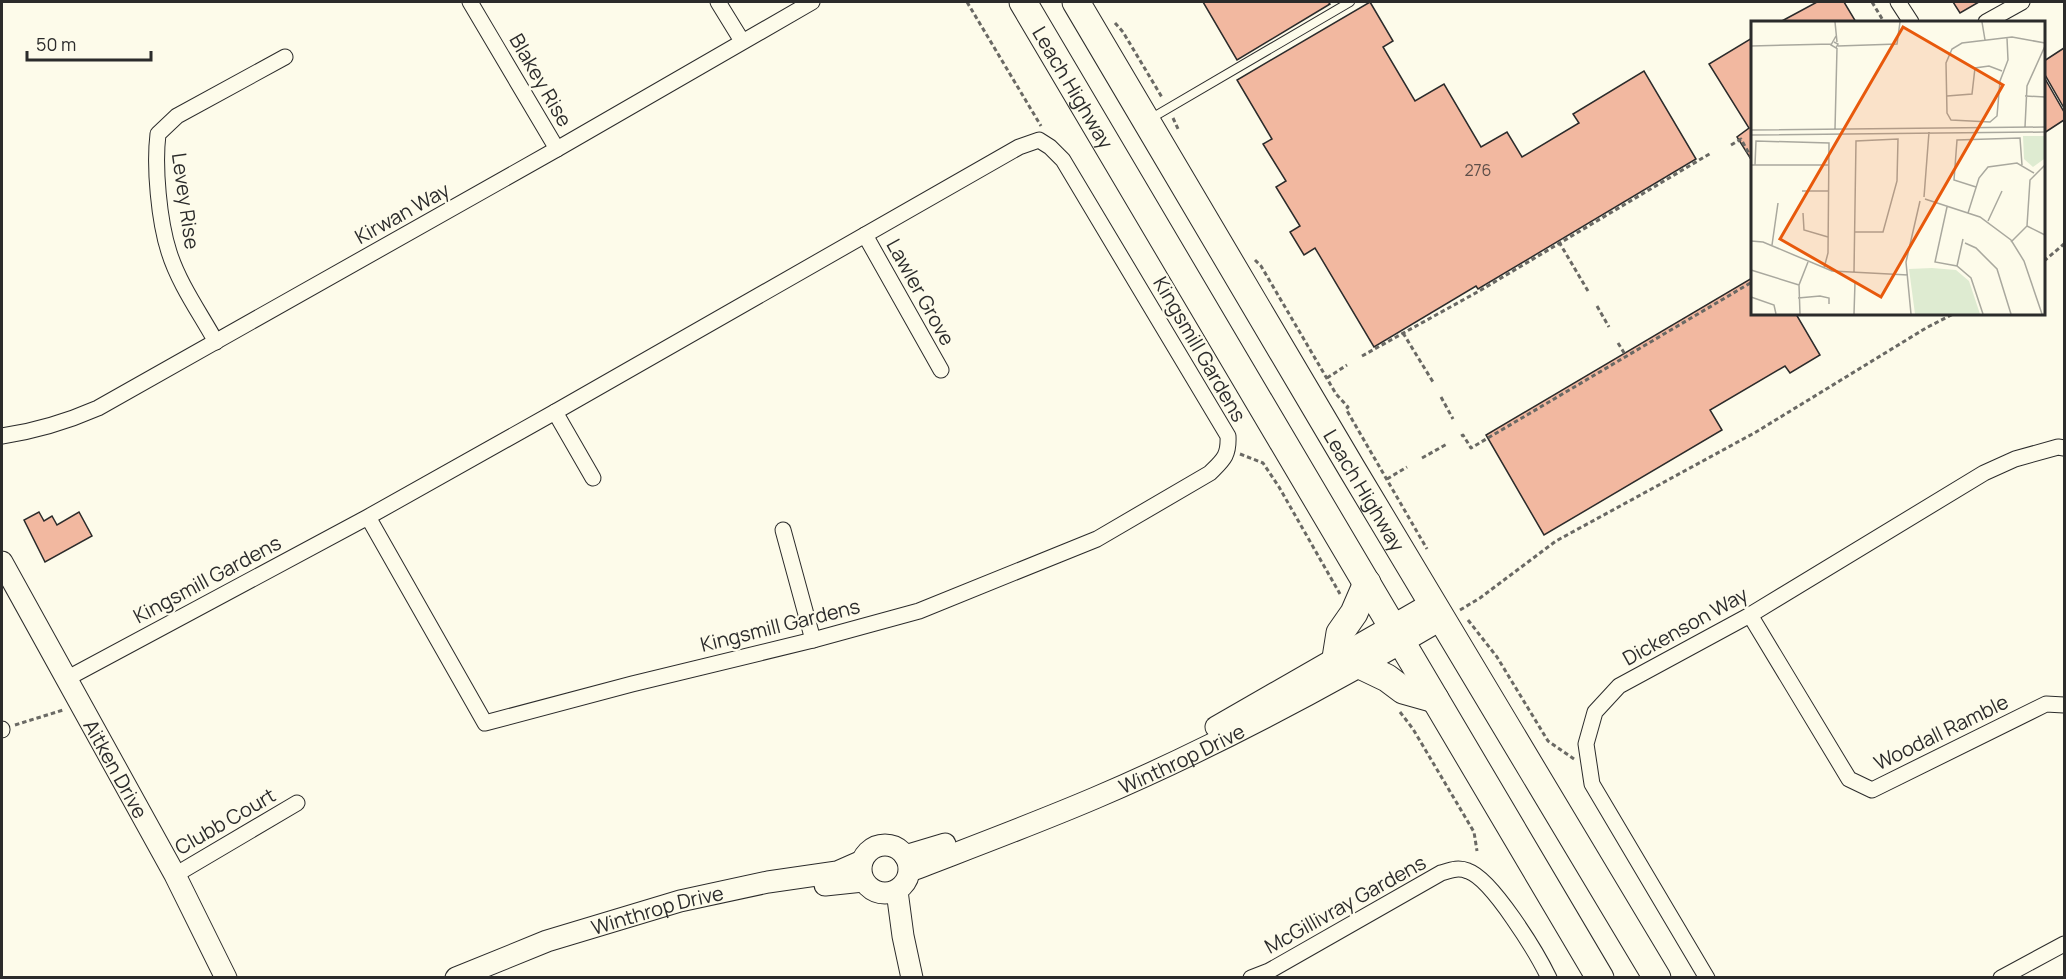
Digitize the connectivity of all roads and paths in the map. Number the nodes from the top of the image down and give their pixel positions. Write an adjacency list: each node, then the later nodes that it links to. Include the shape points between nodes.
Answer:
1 (470, 2): 21 (street, Blakey Rise)
2 (718, 2): 16 (street)
3 (812, 2): 16 (street, Kirwan Way)
4 (967, 2): 19 (path, via 1044,132)
5 (1023, 2): 12 (highway, Leach Highway)
6 (1076, 2): 18 (highway, Leach Highway)
7 (1350, 2): 11 (lane)
8 (1872, 2): 13 (path)
9 (1898, 2): 14 (street)
10 (2022, 2): 15 (street)
11 (1341, 4): 18 (lane)
12 (1038, 14): 59 (highway, Leach Highway)
13 (1883, 21)
14 (1910, 21)
15 (1988, 21)
16 (742, 41): 21 (street, Kirwan Way)
17 (285, 57): 35 (street, Levey Rise, via 177,116 158,134 155,159 169,253)
18 (1147, 121): 61 (highway, Leach Highway)
19 (1039, 140): 24 (street, Kingsmill Gardens, via 1018,147); 50 (street, Kingsmill Gardens, via 1063,160 1228,436)
20 (1731, 146): 23 (path, via 1741,139)
21 (557, 149): 35 (street, Kirwan Way)
22 (1710, 153): 25 (path)
23 (1751, 157)
24 (865, 235): 40 (street, Lawler Grove); 44 (street, Kingsmill Gardens)
25 (1559, 242): 30 (path); 34 (path)
26 (2064, 243): 27 (path)
27 (2045, 259)
28 (1751, 283): 38 (path)
29 (1273, 286): 41 (path)
30 (1588, 291)
31 (1597, 306): 33 (path)
32 (1951, 315): 73 (path, via 1756,432 1556,541 1459,611 1497,657 1548,741)
33 (1609, 327)
34 (1403, 333): 37 (path); 42 (path)
35 (216, 342): 47 (street, Kirwan Way, via 69,421)
36 (1618, 343): 38 (path)
37 (1362, 356)
38 (1626, 356): 46 (path, via 1471,448)
39 (1347, 365): 41 (path)
40 (941, 370)
41 (1326, 378): 54 (path, via 1348,407)
42 (1432, 382)
43 (1442, 397): 45 (path)
44 (555, 412): 53 (street); 55 (street, Kingsmill Gardens)
45 (1454, 419)
46 (1462, 435)
47 (2, 436)
48 (1447, 444): 51 (path)
49 (2064, 448): 62 (street, Dickenson Way, via 2015,459 1984,473)
50 (1229, 449): 60 (path, via 1263,463); 64 (street, Kingsmill Gardens, via 1210,473 1097,538 919,611)
51 (1422, 458)
52 (1407, 467): 54 (path)
53 (594, 478)
54 (1387, 479): 57 (path)
55 (368, 517): 64 (street, Kingsmill Gardens, via 485,723); 67 (street, Kingsmill Gardens)
56 (783, 530): 64 (street)
57 (1428, 551)
58 (2, 562): 67 (street, Aitken Drive)
59 (1367, 583): 63 (highway, Leach Highway); 65 (highway, via 1340,633)
60 (1344, 600)
61 (1437, 611): 63 (street, Winthrop Drive); 88 (highway, Leach Highway)
62 (1750, 615): 70 (street, Woodall Ramble, via 1849,779 1872,790 2046,704); 73 (street, Dickenson Way, via 1619,686 1595,712 1586,744)
63 (1397, 634): 65 (street, Winthrop Drive); 66 (street, Winthrop Drive); 68 (highway, Leach Highway)
64 (813, 640)
65 (1336, 658): 76 (street, Winthrop Drive, via 1146,761 935,848)
66 (1362, 666): 68 (highway, via 1404,690); 76 (street, Winthrop Drive, via 1216,742 1094,799)
67 (66, 679): 69 (street, Aitken Drive)
68 (1436, 699): 87 (highway, Leach Highway)
69 (80, 704): 72 (path); 78 (street, Aitken Drive)
70 (2064, 705)
71 (1398, 709): 75 (path, via 1474,832)
72 (2, 730)
73 (1589, 765): 89 (street, Dickenson Way, via 1592,784)
74 (297, 803): 78 (street, Clubb Court)
75 (1477, 851)
76 (908, 863): 77 (street, via 893,846 878,846 866,854); 79 (street, via 908,879)
77 (863, 871): 79 (street, via 874,892); 82 (street, Winthrop Drive, via 768,882 680,901 547,941); 83 (street, Winthrop Drive, via 825,885 685,914 544,956)
78 (175, 875): 81 (street, Aitken Drive)
79 (890, 892): 84 (street)
80 (2064, 944): 90 (street)
81 (226, 978)
82 (456, 978)
83 (491, 978)
84 (912, 978)
85 (1251, 978): 86 (street, McGillivray Gardens, via 1441,873 1459,868 1471,871 1487,885)
86 (1549, 978)
87 (1600, 978)
88 (1657, 978)
89 (1707, 978)
90 (2001, 978)

